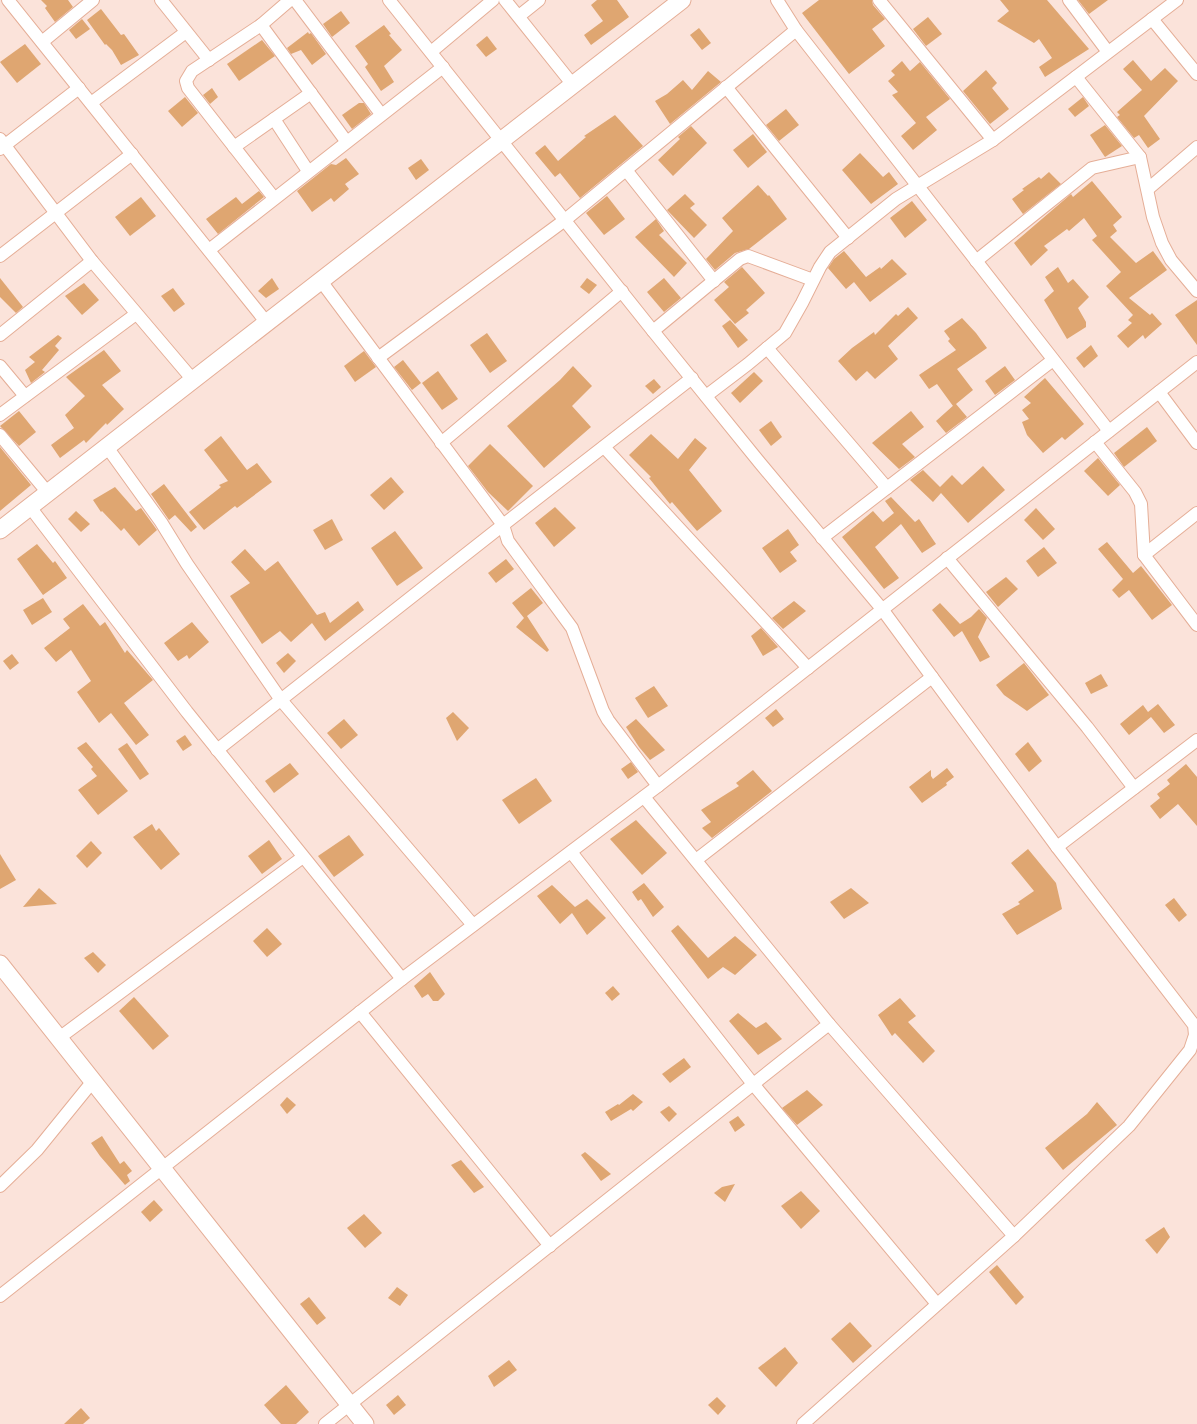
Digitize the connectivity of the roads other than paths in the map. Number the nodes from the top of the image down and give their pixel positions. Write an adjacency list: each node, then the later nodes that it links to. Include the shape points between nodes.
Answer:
1 (8, 0): 20 (street)
2 (93, 0): 20 (street)
3 (290, 0): 17 (street)
4 (295, 0): 32 (street)
5 (389, 0): 21 (street)
6 (493, 0): 21 (street)
7 (505, 0): 15 (street)
8 (539, 0): 15 (street)
9 (682, 0): 27 (street)
10 (776, 0): 18 (street)
11 (879, 0): 36 (street)
12 (1069, 0): 22 (street)
13 (163, 1): 19 (street)
14 (1172, 1): 16 (street)
15 (519, 16): 27 (street)
16 (1152, 19): 22 (street); 25 (street)
17 (261, 25): 23 (street); 30 (street)
18 (796, 30): 28 (street); 44 (street)
19 (186, 32): 23 (street); 31 (street)
20 (42, 42): 29 (street)
21 (431, 52): 24 (street)
22 (1108, 52): 26 (street)
23 (209, 60): 38 (street, via 188,76 188,88)
24 (442, 67): 32 (street); 35 (street)
25 (1197, 74)
26 (1076, 77): 36 (street); 41 (street)
27 (573, 85): 35 (street)
28 (726, 87): 42 (street); 49 (street)
29 (79, 88): 31 (street); 37 (street)
30 (312, 93): 33 (street); 34 (street)
31 (91, 103): 40 (street)
32 (381, 114): 34 (street)
33 (274, 119): 38 (street); 43 (street)
34 (346, 140): 43 (street)
35 (502, 140): 48 (street); 55 (street)
36 (993, 140): 44 (street)
37 (2, 144): 47 (street)
38 (234, 147): 46 (street)
39 (1195, 152): 45 (street)
40 (132, 154): 47 (street); 50 (street)
41 (1140, 157): 45 (street); 53 (street, via 1092,168)
42 (626, 170): 48 (street); 56 (street)
43 (308, 171): 46 (street)
44 (917, 186): 49 (street, via 896,199); 53 (street)
45 (1148, 189): 58 (street, via 1153,217 1162,243 1171,260)
46 (274, 198): 50 (street)
47 (55, 212): 51 (street); 52 (street)
48 (565, 220): 57 (street); 64 (street)
49 (848, 238): 54 (street, via 830,252)
50 (208, 250): 60 (street)
51 (0, 256)
52 (92, 261): 59 (street); 62 (street)
53 (976, 261): 65 (street)
54 (813, 280): 56 (street, via 748,256); 63 (street, via 785,333)
55 (321, 281): 60 (street); 64 (street)
56 (714, 281): 61 (street)
57 (622, 291): 61 (street); 78 (street)
58 (1197, 291)
59 (136, 314): 69 (street); 71 (street)
60 (267, 322): 69 (street)
61 (653, 331): 68 (street)
62 (0, 335)
63 (767, 348): 72 (street); 81 (street)
64 (378, 358): 78 (street)
65 (1053, 360): 74 (street); 81 (street)
66 (1197, 362): 70 (street)
67 (0, 366): 71 (street)
68 (692, 378): 72 (street); 80 (street)
69 (193, 380): 79 (street)
70 (1159, 392): 74 (street); 77 (street)
71 (25, 396): 73 (street)
72 (706, 396): 87 (street)
73 (0, 415)
74 (1109, 431): 76 (street)
75 (0, 435): 82 (street)
76 (1095, 442): 88 (street, via 1135,492 1141,504); 89 (street)
77 (1197, 443)
78 (441, 444): 85 (street)
79 (107, 447): 82 (street); 94 (street)
80 (604, 447): 85 (street); 92 (street)
81 (887, 488): 87 (street)
82 (48, 493): 83 (street)
83 (30, 507): 86 (street); 96 (street)
84 (1197, 513): 88 (street)
85 (503, 525): 94 (street); 97 (street, via 508,541 572,628 606,716)
86 (0, 530)
87 (822, 538): 90 (street)
88 (1144, 555): 91 (street)
89 (948, 558): 90 (street); 98 (street)
90 (882, 609): 92 (street); 93 (street)
91 (1197, 625)
92 (808, 668): 97 (street)
93 (932, 677): 100 (street); 103 (street)
94 (281, 700): 96 (street); 104 (street)
95 (1197, 740): 98 (street)
96 (217, 750): 102 (street)
97 (658, 786): 99 (street)
98 (1134, 788): 100 (street)
99 (644, 797): 101 (street); 103 (street)
100 (1057, 847): 114 (street, via 1186,1014 1194,1025 1195,1035 1190,1050 1179,1065 1128,1126)
101 (571, 852): 104 (street); 111 (street)
102 (303, 857): 106 (street); 109 (street)
103 (696, 860): 108 (street)
104 (473, 925): 106 (street)
105 (0, 964): 109 (street)
106 (402, 979): 107 (street)
107 (360, 1012): 112 (street); 115 (street)
108 (829, 1024): 111 (street); 114 (street)
109 (59, 1038): 110 (street)
110 (93, 1081): 112 (street); 113 (street, via 36,1150)
111 (753, 1084): 115 (street); 117 (street)
112 (163, 1169): 116 (street); 118 (street)
113 (0, 1186)
114 (1014, 1236): 117 (street)
115 (550, 1246): 118 (street)
116 (0, 1296)
117 (937, 1304): 121 (street)
118 (350, 1405): 119 (street); 120 (street)
119 (325, 1424)
120 (366, 1424)
121 (803, 1424)

